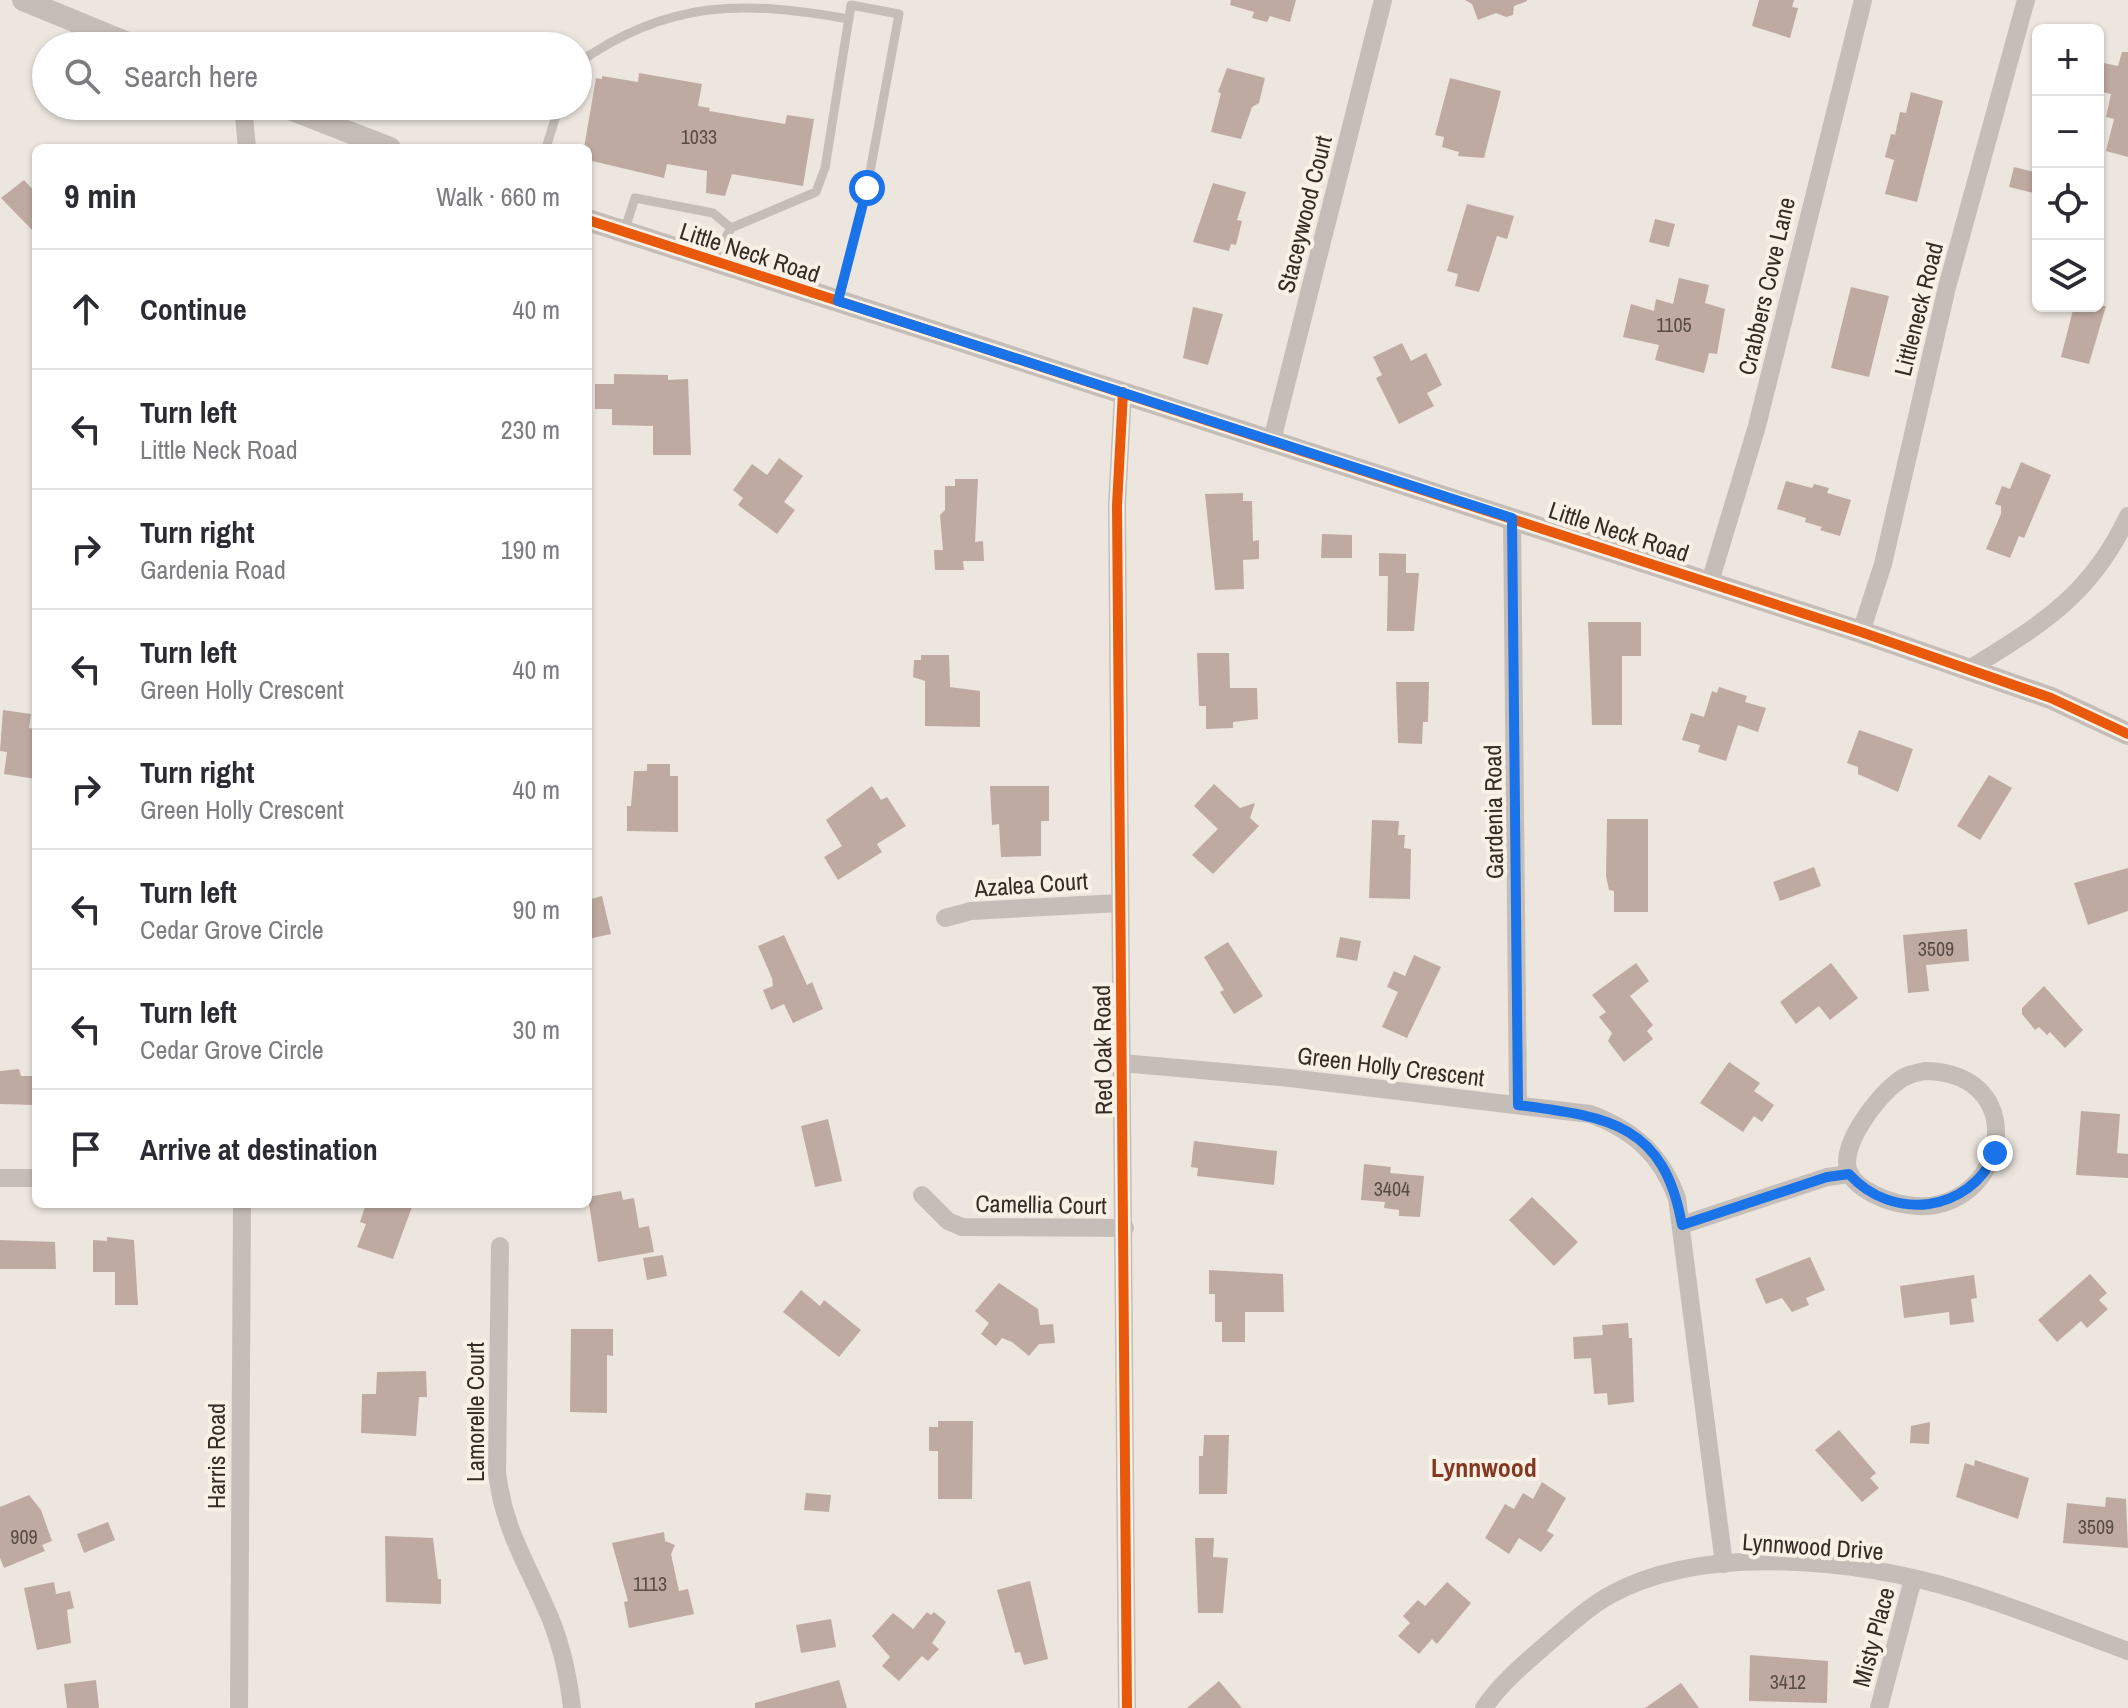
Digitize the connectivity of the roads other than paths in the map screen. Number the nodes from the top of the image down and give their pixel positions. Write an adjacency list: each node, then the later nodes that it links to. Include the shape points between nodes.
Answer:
1 (23, 0): 6 (street)
2 (1383, 0): 20 (street, Staceywood Court)
3 (1863, 0): 23 (street, Crabbers Cove Lane, via 1757,426)
4 (2026, 0): 24 (street, Littleneck Road, via 1947,287 1883,564)
5 (849, 19): 7 (lane, via 728,3 690,6); 15 (lane, via 825,168 816,192); 18 (lane, via 851,5 899,14 867,188)
6 (101, 32)
7 (592, 52)
8 (244, 120): 11 (street)
9 (318, 120): 12 (street)
10 (555, 120): 13 (lane)
11 (247, 144)
12 (380, 144)
13 (547, 144)
14 (592, 221): 16 (street, Little Neck Road)
15 (731, 228): 16 (lane, via 713,213 635,198); 17 (lane)
16 (624, 232): 17 (street, Little Neck Road)
17 (713, 261): 18 (street, Little Neck Road)
18 (838, 301): 19 (street, Little Neck Road)
19 (1123, 392): 20 (street, Little Neck Road); 27 (street, Red Oak Road, via 1117,505)
20 (1272, 440): 22 (street, Little Neck Road)
21 (2128, 516): 25 (street, via 2104,561 2061,610)
22 (1512, 518): 23 (street, Little Neck Road); 30 (street, Gardenia Road)
23 (1710, 582): 24 (street, Little Neck Road)
24 (1861, 632): 25 (street, Little Neck Road)
25 (1971, 668): 26 (street, Little Neck Road)
26 (2128, 734)
27 (1120, 903): 28 (street, Azalea Court, via 971,911); 29 (street, Red Oak Road)
28 (945, 918)
29 (1122, 1063): 30 (street, Green Holly Crescent); 37 (street, Red Oak Road)
30 (1518, 1105): 36 (street, Green Holly Crescent, via 1590,1114 1630,1132 1670,1180)
31 (1849, 1174): 31 (street, via 1883,1198 1903,1204 1939,1203 1958,1196 1988,1169 1995,1153 1998,1135 1988,1102 1975,1085 1943,1071 1898,1080 1865,1116 1847,1156); 36 (street)
32 (0, 1178): 33 (street)
33 (32, 1178)
34 (922, 1195): 37 (street, Camellia Court, via 948,1221 962,1227)
35 (242, 1208): 42 (street, Harris Road)
36 (1682, 1225): 39 (street, Green Holly Crescent)
37 (1125, 1228): 44 (street, Red Oak Road)
38 (500, 1246): 43 (street, Lamorelle Court, via 500,1503 560,1645)
39 (1724, 1564): 40 (street, Lynnwood Drive, via 1818,1565); 45 (street, Lynnwood Drive, via 1649,1578 1611,1595 1524,1664)
40 (1913, 1579): 41 (street, Lynnwood Drive, via 2011,1607); 46 (street, Misty Place)
41 (2128, 1651)
42 (239, 1708)
43 (572, 1708)
44 (1127, 1708)
45 (1484, 1708)
46 (1879, 1708)

